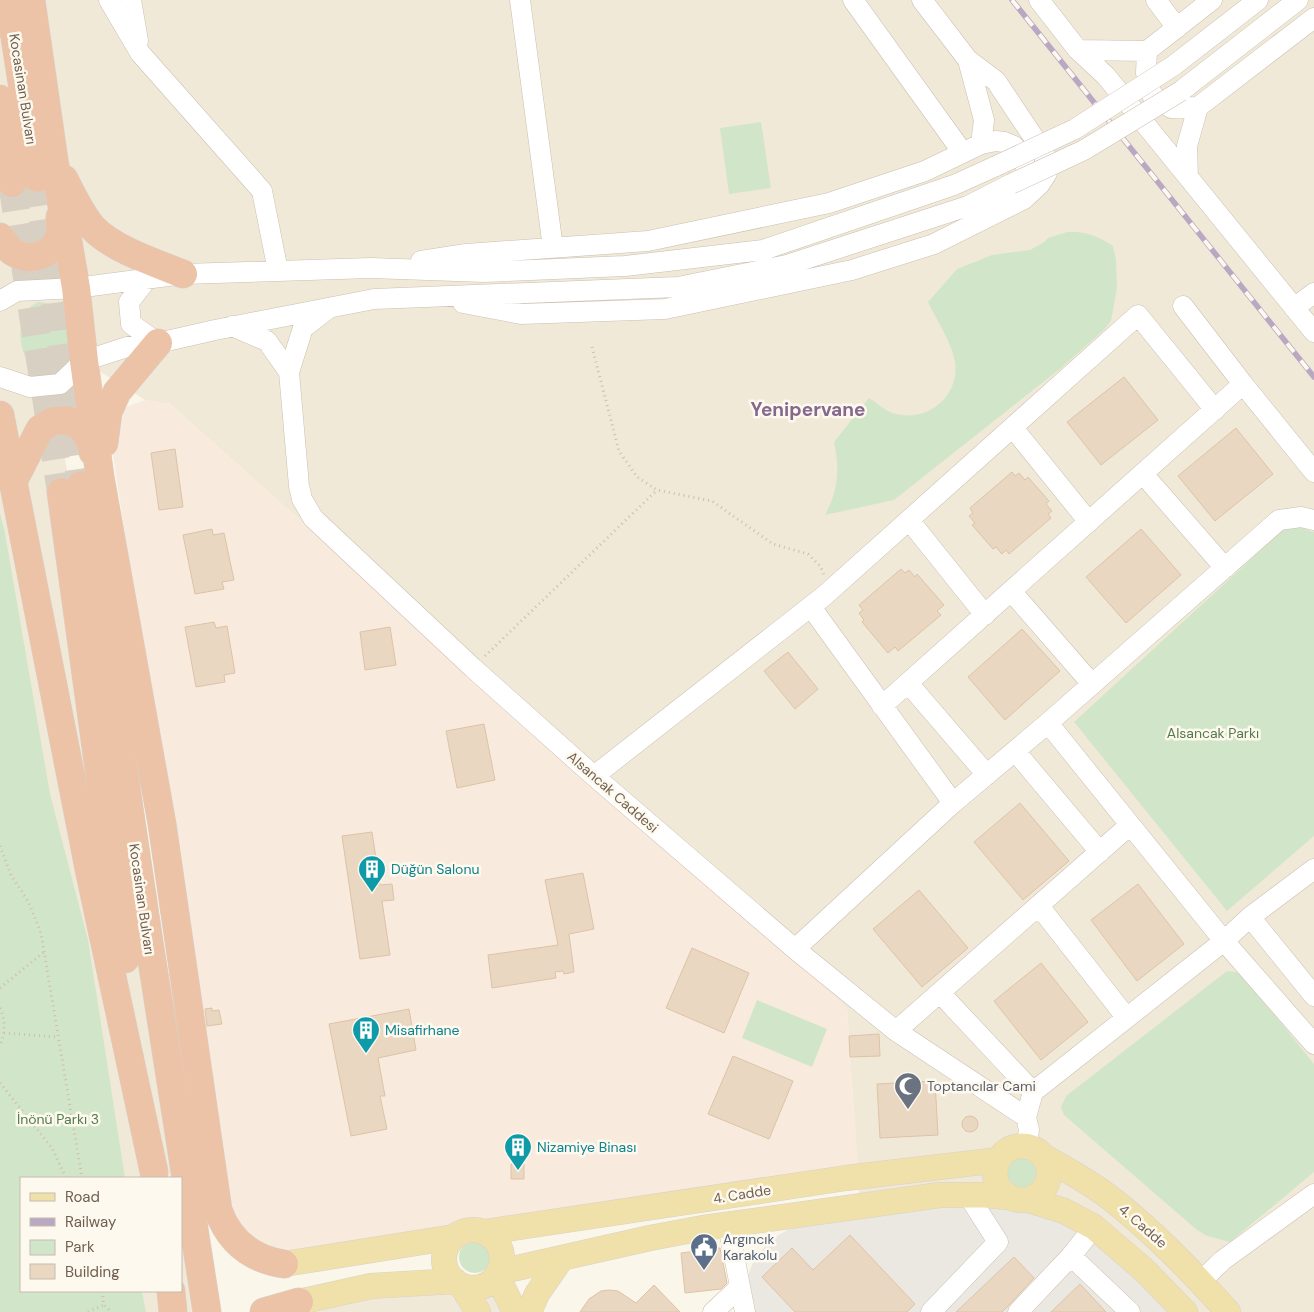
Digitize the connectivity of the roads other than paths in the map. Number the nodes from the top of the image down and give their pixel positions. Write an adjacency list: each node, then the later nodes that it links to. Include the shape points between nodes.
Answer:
1 (9, 0): 23 (highway, Kocasinan Bulvarı)
2 (31, 0): 23 (highway)
3 (109, 0): 17 (street)
4 (131, 0): 17 (street)
5 (520, 0): 27 (street)
6 (853, 0): 22 (street)
7 (922, 0): 18 (street)
8 (1039, 0): 15 (street)
9 (1156, 0): 14 (street)
10 (1212, 0): 14 (street)
11 (1258, 0): 28 (street, bridge, via 1173,66 1075,129 954,185 763,250 616,266 484,272)
12 (1298, 0): 34 (street, bridge, via 1181,92 1084,150 968,206 786,265 678,287)
13 (1314, 18): 20 (street)
14 (1177, 28): 16 (street)
15 (1078, 50): 16 (street); 24 (street, via 1106,76)
16 (1147, 51): 20 (street, via 1146,73 1152,95 1171,108)
17 (140, 53): 29 (street, via 262,191)
18 (968, 60): 21 (street, via 984,120); 25 (street, via 996,80 1044,153 1047,174)
19 (0, 100): 23 (highway, Kocasinan Bulvarı)
20 (1198, 107): 24 (street, via 1187,146)
21 (981, 144): 22 (street); 25 (street, via 996,141 1014,146 1027,168 1029,182)
22 (963, 153): 27 (street, via 925,171 829,203 648,241)
23 (34, 174): 26 (highway, via 61,230 55,244 44,254 28,258 13,252); 30 (highway, via 76,202 94,229 123,249); 32 (highway)
24 (1188, 177): 38 (street)
25 (1024, 199): 34 (street, via 934,244 852,270 665,309 521,314)
26 (0, 238)
27 (553, 248): 28 (street, via 466,254)
28 (371, 268): 29 (street)
29 (278, 270): 30 (street)
30 (183, 274): 31 (street)
31 (147, 279): 32 (street); 41 (street, via 129,302 131,324)
32 (76, 288): 35 (street, via 17,291); 42 (highway)
33 (1314, 293): 38 (street)
34 (430, 297): 37 (street, via 374,299)
35 (0, 301)
36 (1183, 306): 45 (street)
37 (329, 308): 39 (street); 43 (street, Alsancak Caddesi, via 303,328)
38 (1294, 308): 40 (street)
39 (232, 326): 41 (street); 43 (street, via 267,341)
40 (1314, 332)
41 (158, 343): 42 (street, via 127,347); 53 (highway, via 117,392)
42 (84, 361): 44 (street, via 60,384 30,387); 53 (highway)
43 (289, 372): 67 (street, Alsancak Caddesi, via 299,486 308,510 323,529)
44 (0, 377)
45 (1243, 384): 46 (street); 50 (street)
46 (1215, 410): 48 (street, via 1138,316); 51 (street)
47 (0, 415): 52 (highway)
48 (1013, 428): 54 (street); 56 (street)
49 (0, 455): 52 (highway)
50 (1314, 472)
51 (1143, 474): 56 (street); 57 (street)
52 (13, 482): 53 (highway, via 40,430 46,424 60,420 75,423 86,432); 87 (highway, via 90,874)
53 (81, 485): 69 (highway); 84 (highway, Kocasinan Bulvarı); 87 (highway, Kocasinan Bulvarı)
54 (909, 520): 59 (street); 60 (street)
55 (1314, 520): 57 (street, via 1301,517 1279,520)
56 (1089, 522): 58 (street)
57 (1225, 568): 62 (street)
58 (1011, 591): 60 (street); 62 (street)
59 (811, 607): 63 (street); 67 (street)
60 (985, 615): 61 (street)
61 (908, 683): 63 (street); 66 (street)
62 (1092, 684): 64 (street)
63 (882, 706): 68 (street)
64 (1048, 723): 65 (street); 70 (street)
65 (1015, 751): 66 (street); 71 (street)
66 (987, 775): 68 (street)
67 (594, 776): 76 (street, Alsancak Caddesi)
68 (953, 803): 76 (street)
69 (162, 824): 84 (highway); 97 (highway, via 218,1210 227,1231 243,1248 262,1259)
70 (1130, 825): 71 (street); 75 (street)
71 (1100, 852): 73 (street)
72 (1314, 869): 74 (street)
73 (1039, 906): 77 (street); 79 (street)
74 (1250, 917): 75 (street); 78 (street)
75 (1224, 941): 79 (street); 81 (street)
76 (794, 949): 80 (street, Alsancak Caddesi)
77 (940, 993): 80 (street); 82 (street)
78 (1314, 996)
79 (1126, 1017): 82 (street)
80 (896, 1031): 83 (street, Alsancak Caddesi)
81 (1312, 1035)
82 (1033, 1092): 83 (street)
83 (1026, 1117): 85 (street)
84 (183, 1151): 105 (highway, Kocasinan Bulvarı)
85 (1035, 1152): 86 (main road, via 1015,1147); 90 (main road, via 1048,1166 1048,1182 1039,1195); 99 (main road, 4. Cadde, via 1108,1196)
86 (999, 1160): 90 (main road, via 996,1180 1001,1190); 93 (main road, 4. Cadde, via 846,1178)
87 (155, 1175)
88 (968, 1194): 90 (main road, 4. Cadde); 91 (main road, 4. Cadde, via 940,1195); 112 (street, via 998,1242)
89 (1314, 1194): 99 (street, via 1223,1260)
90 (1019, 1198): 92 (main road, 4. Cadde, via 1064,1211)
91 (728, 1225): 96 (main road, 4. Cadde, via 650,1238); 101 (street)
92 (1094, 1227): 95 (street); 115 (main road, 4. Cadde, via 1144,1269)
93 (485, 1232): 94 (main road, via 464,1231); 98 (main road, via 501,1249)
94 (454, 1237): 97 (main road); 100 (main road, via 445,1251 444,1260)
95 (1071, 1256): 113 (street); 114 (street)
96 (561, 1259): 98 (main road, 4. Cadde); 109 (main road)
97 (284, 1264)
98 (498, 1274): 100 (main road, via 485,1286 469,1288); 108 (main road)
99 (1201, 1281): 116 (main road, 4. Cadde)
100 (458, 1284): 103 (main road, via 371,1286); 107 (main road)
101 (740, 1287): 110 (street); 111 (street)
102 (171, 1292): 104 (highway)
103 (302, 1307): 106 (highway)
104 (173, 1312)
105 (206, 1312)
106 (264, 1312)
107 (478, 1312)
108 (515, 1312)
109 (529, 1312)
110 (713, 1312)
111 (745, 1312)
112 (931, 1312)
113 (1018, 1312)
114 (1130, 1312)
115 (1185, 1312)
116 (1228, 1312)

